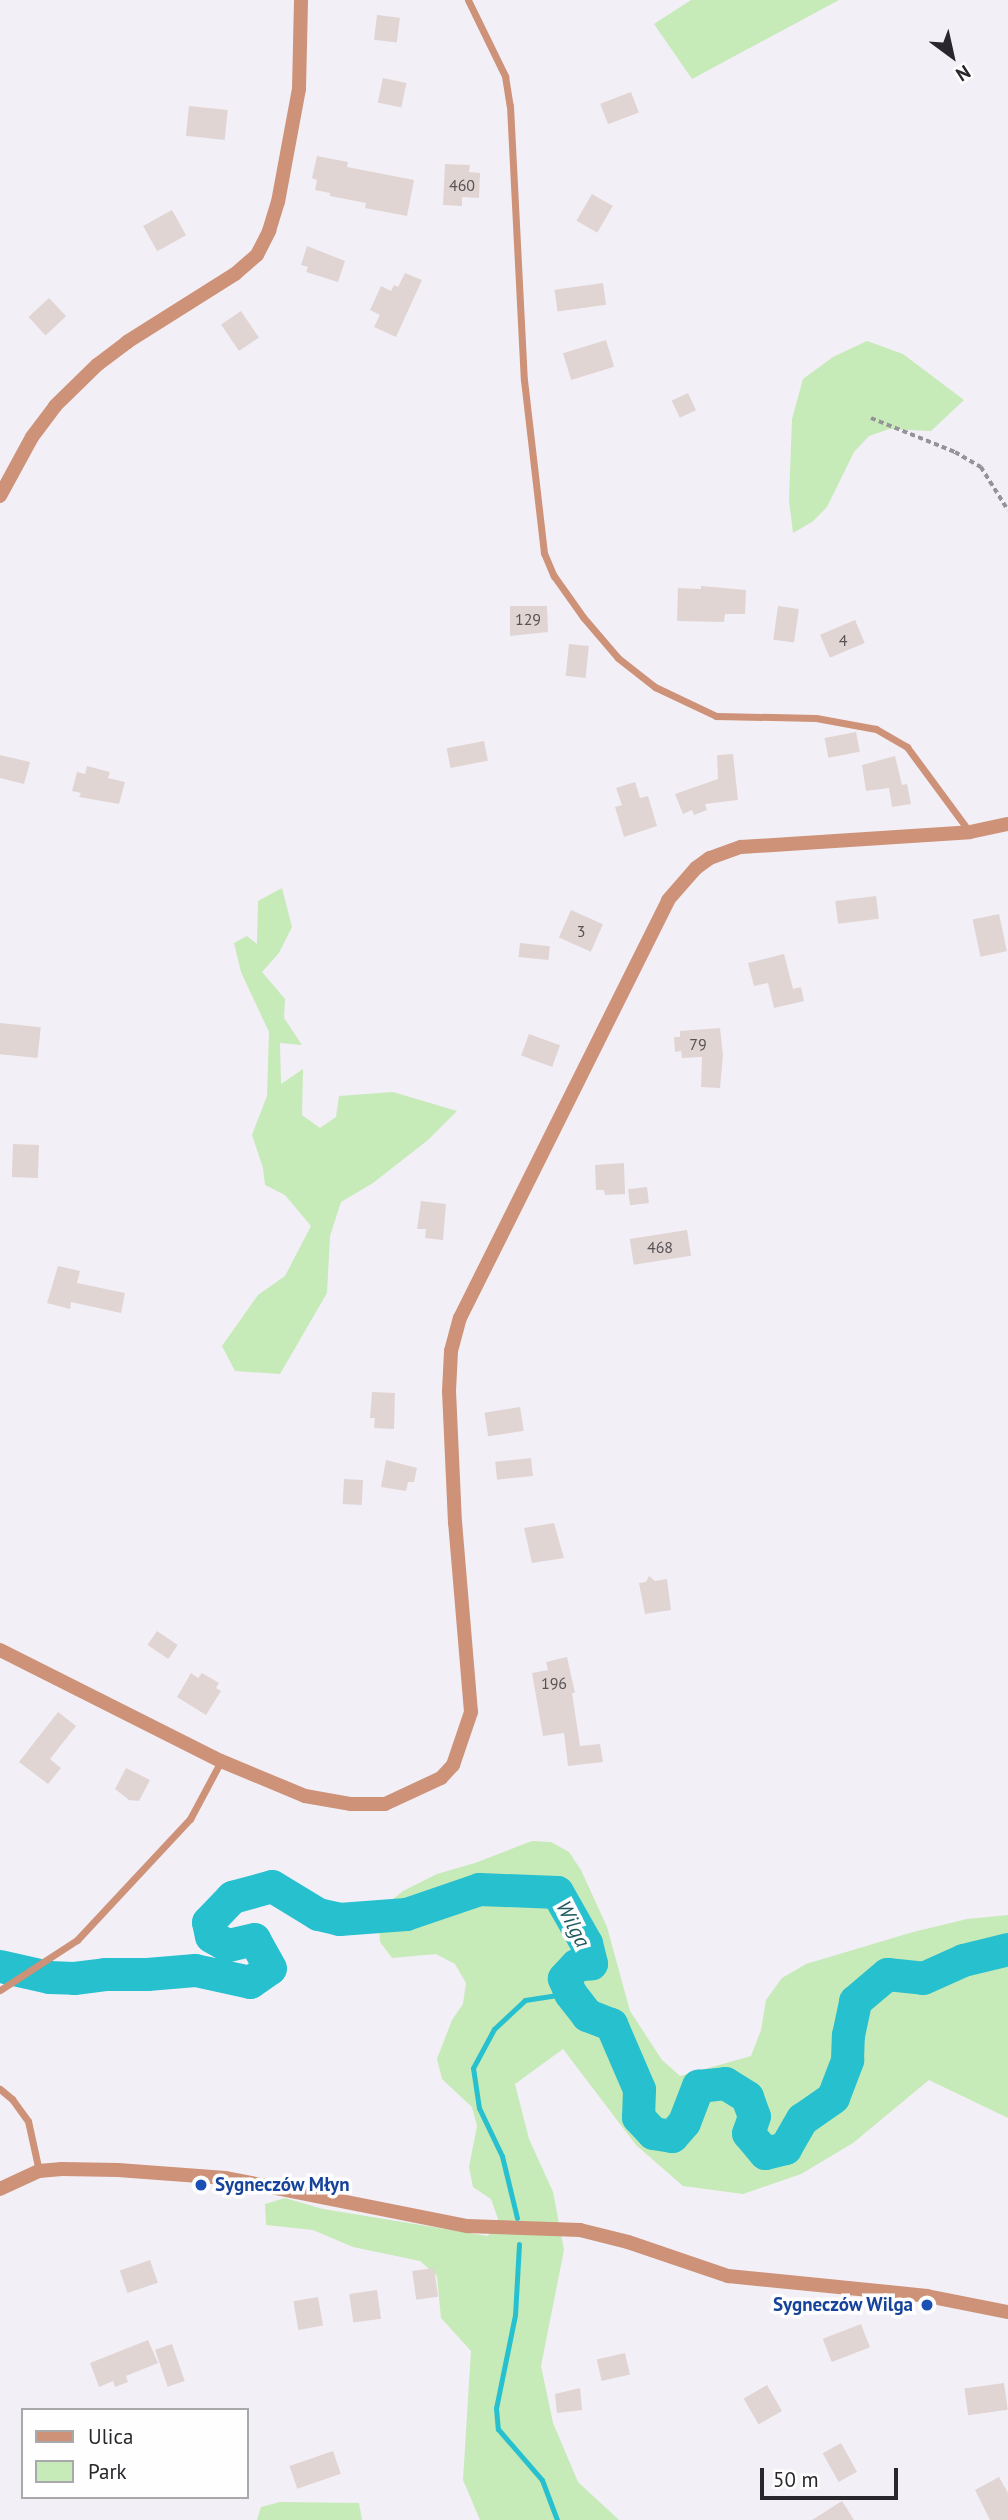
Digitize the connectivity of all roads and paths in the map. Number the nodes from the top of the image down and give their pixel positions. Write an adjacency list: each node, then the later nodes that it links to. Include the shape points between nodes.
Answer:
1 (301, 0): 4 (street, via 299,89 278,202 257,255 97,365 32,437)
2 (468, 0): 7 (lane, via 505,76 510,106 524,380 544,553 554,576 618,658 655,687 716,716 816,718 876,729 907,747)
3 (871, 418): 5 (path, via 981,467)
4 (0, 496)
5 (1008, 510)
6 (1008, 824): 7 (street)
7 (970, 832): 9 (street, via 741,847 696,868 668,900 460,1318 451,1351 455,1523 471,1712 453,1765 441,1778 385,1804 351,1804 305,1796)
8 (0, 1650): 9 (street)
9 (222, 1761): 10 (lane, via 190,1819 77,1940)
10 (0, 1990)
11 (0, 2089): 12 (lane, via 27,2121)
12 (39, 2171): 13 (street); 14 (street, via 118,2170 226,2178 467,2226 580,2231 728,2276 927,2296)
13 (0, 2189)
14 (1008, 2312)

